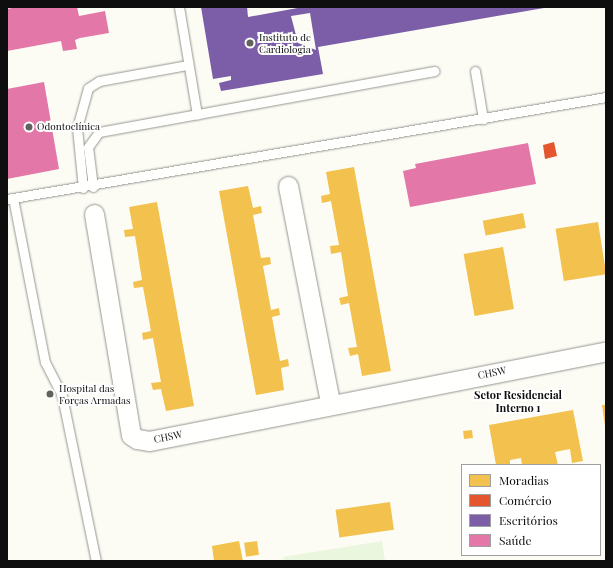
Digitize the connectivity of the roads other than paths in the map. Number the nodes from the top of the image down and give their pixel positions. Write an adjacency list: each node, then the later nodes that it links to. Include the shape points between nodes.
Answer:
1 (179, 7): 2 (lane)
2 (187, 65): 6 (lane); 10 (lane, via 100,81 88,88 77,128)
3 (434, 71): 6 (lane)
4 (475, 71): 7 (lane)
5 (606, 97): 7 (lane)
6 (198, 116): 9 (lane, via 99,132 88,147)
7 (483, 119): 9 (lane)
8 (288, 186): 14 (street)
9 (93, 187): 10 (lane)
10 (83, 188): 11 (lane)
11 (10, 199): 15 (lane, via 21,238 45,362 62,396 68,419)
12 (94, 214): 14 (street, CHSW, via 134,437 149,441)
13 (606, 351): 14 (street, CHSW)
14 (330, 403)
15 (96, 561)

